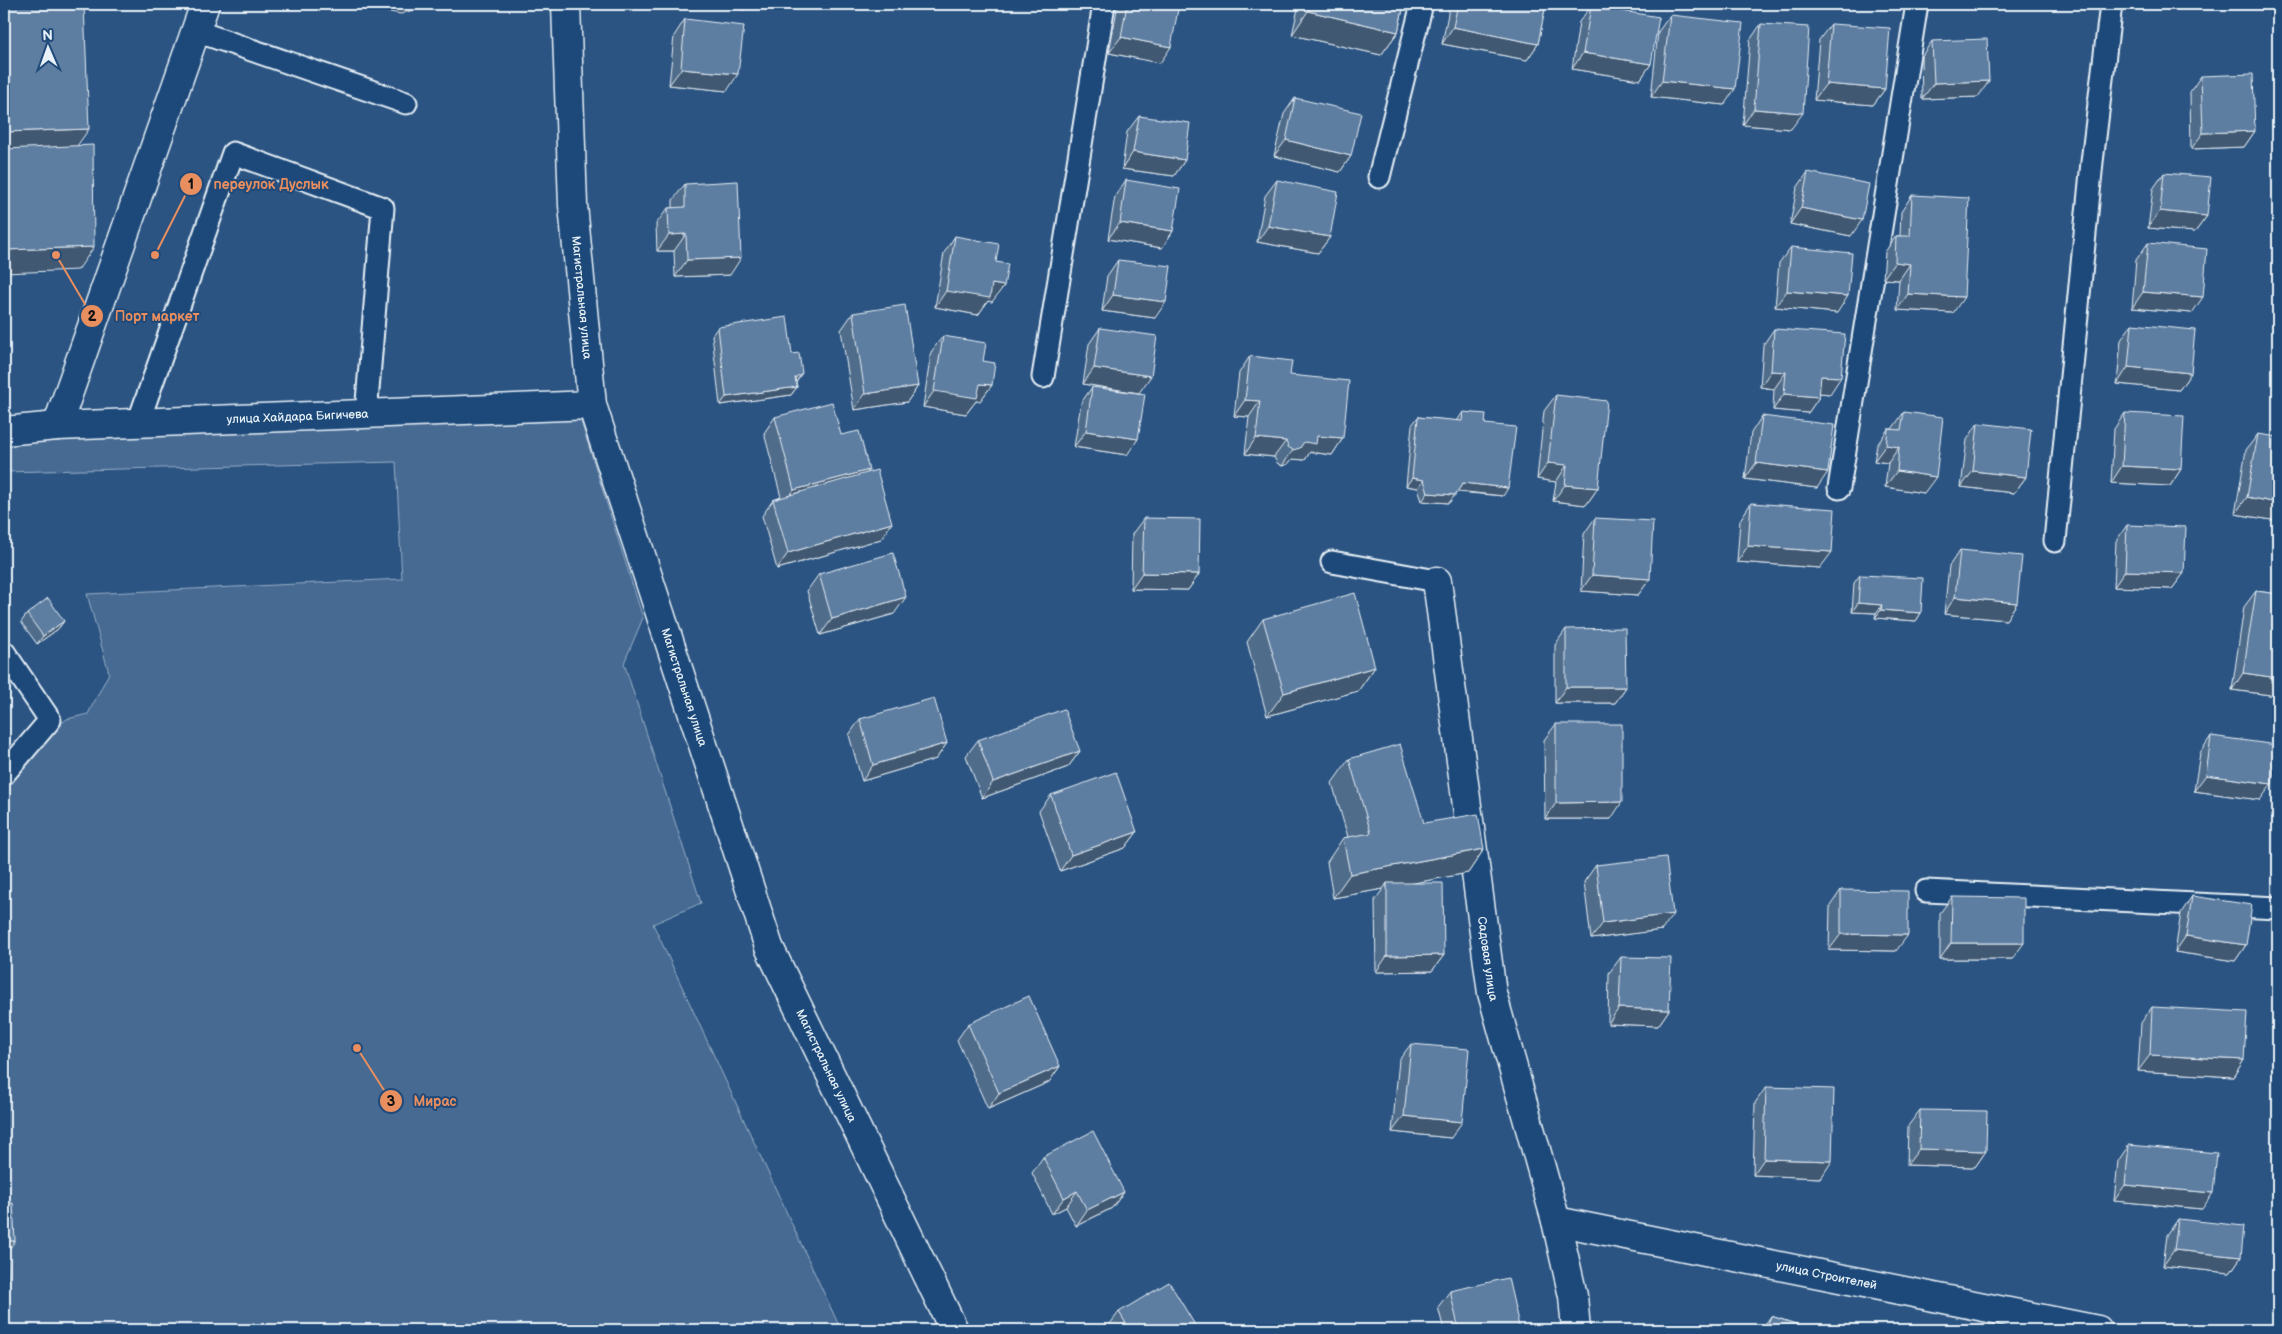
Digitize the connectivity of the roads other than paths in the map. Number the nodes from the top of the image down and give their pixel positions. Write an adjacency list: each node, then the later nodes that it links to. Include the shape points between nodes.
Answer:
1 (203, 4): 7 (street)
2 (566, 4): 11 (street, Магистральная улица, via 573,205)
3 (1104, 4): 10 (lane)
4 (1422, 4): 9 (lane)
5 (1917, 4): 16 (lane)
6 (2111, 4): 17 (lane, via 2092,162)
7 (196, 31): 8 (lane); 14 (street)
8 (406, 102)
9 (1379, 177)
10 (1043, 377)
11 (592, 405): 12 (street, улица Хайдара Бигичева); 25 (street, Магистральная улица, via 769,947)
12 (366, 414): 13 (street, улица Хайдара Бигичева); 13 (lane, via 383,208 233,154)
13 (138, 423): 14 (street, улица Хайдара Бигичева)
14 (57, 426): 15 (street, улица Хайдара Бигичева)
15 (4, 431)
16 (1839, 488)
17 (2055, 541)
18 (1332, 562): 19 (lane)
19 (1437, 581): 24 (street, Садовая улица, via 1492,993)
20 (4, 652): 21 (lane, via 50,720)
21 (4, 774)
22 (1926, 891): 23 (lane)
23 (2278, 908)
24 (1556, 1221): 26 (street, Садовая улица, via 1573,1296); 27 (street, улица Строителей)
25 (954, 1330)
26 (1576, 1330)
27 (2098, 1330)

